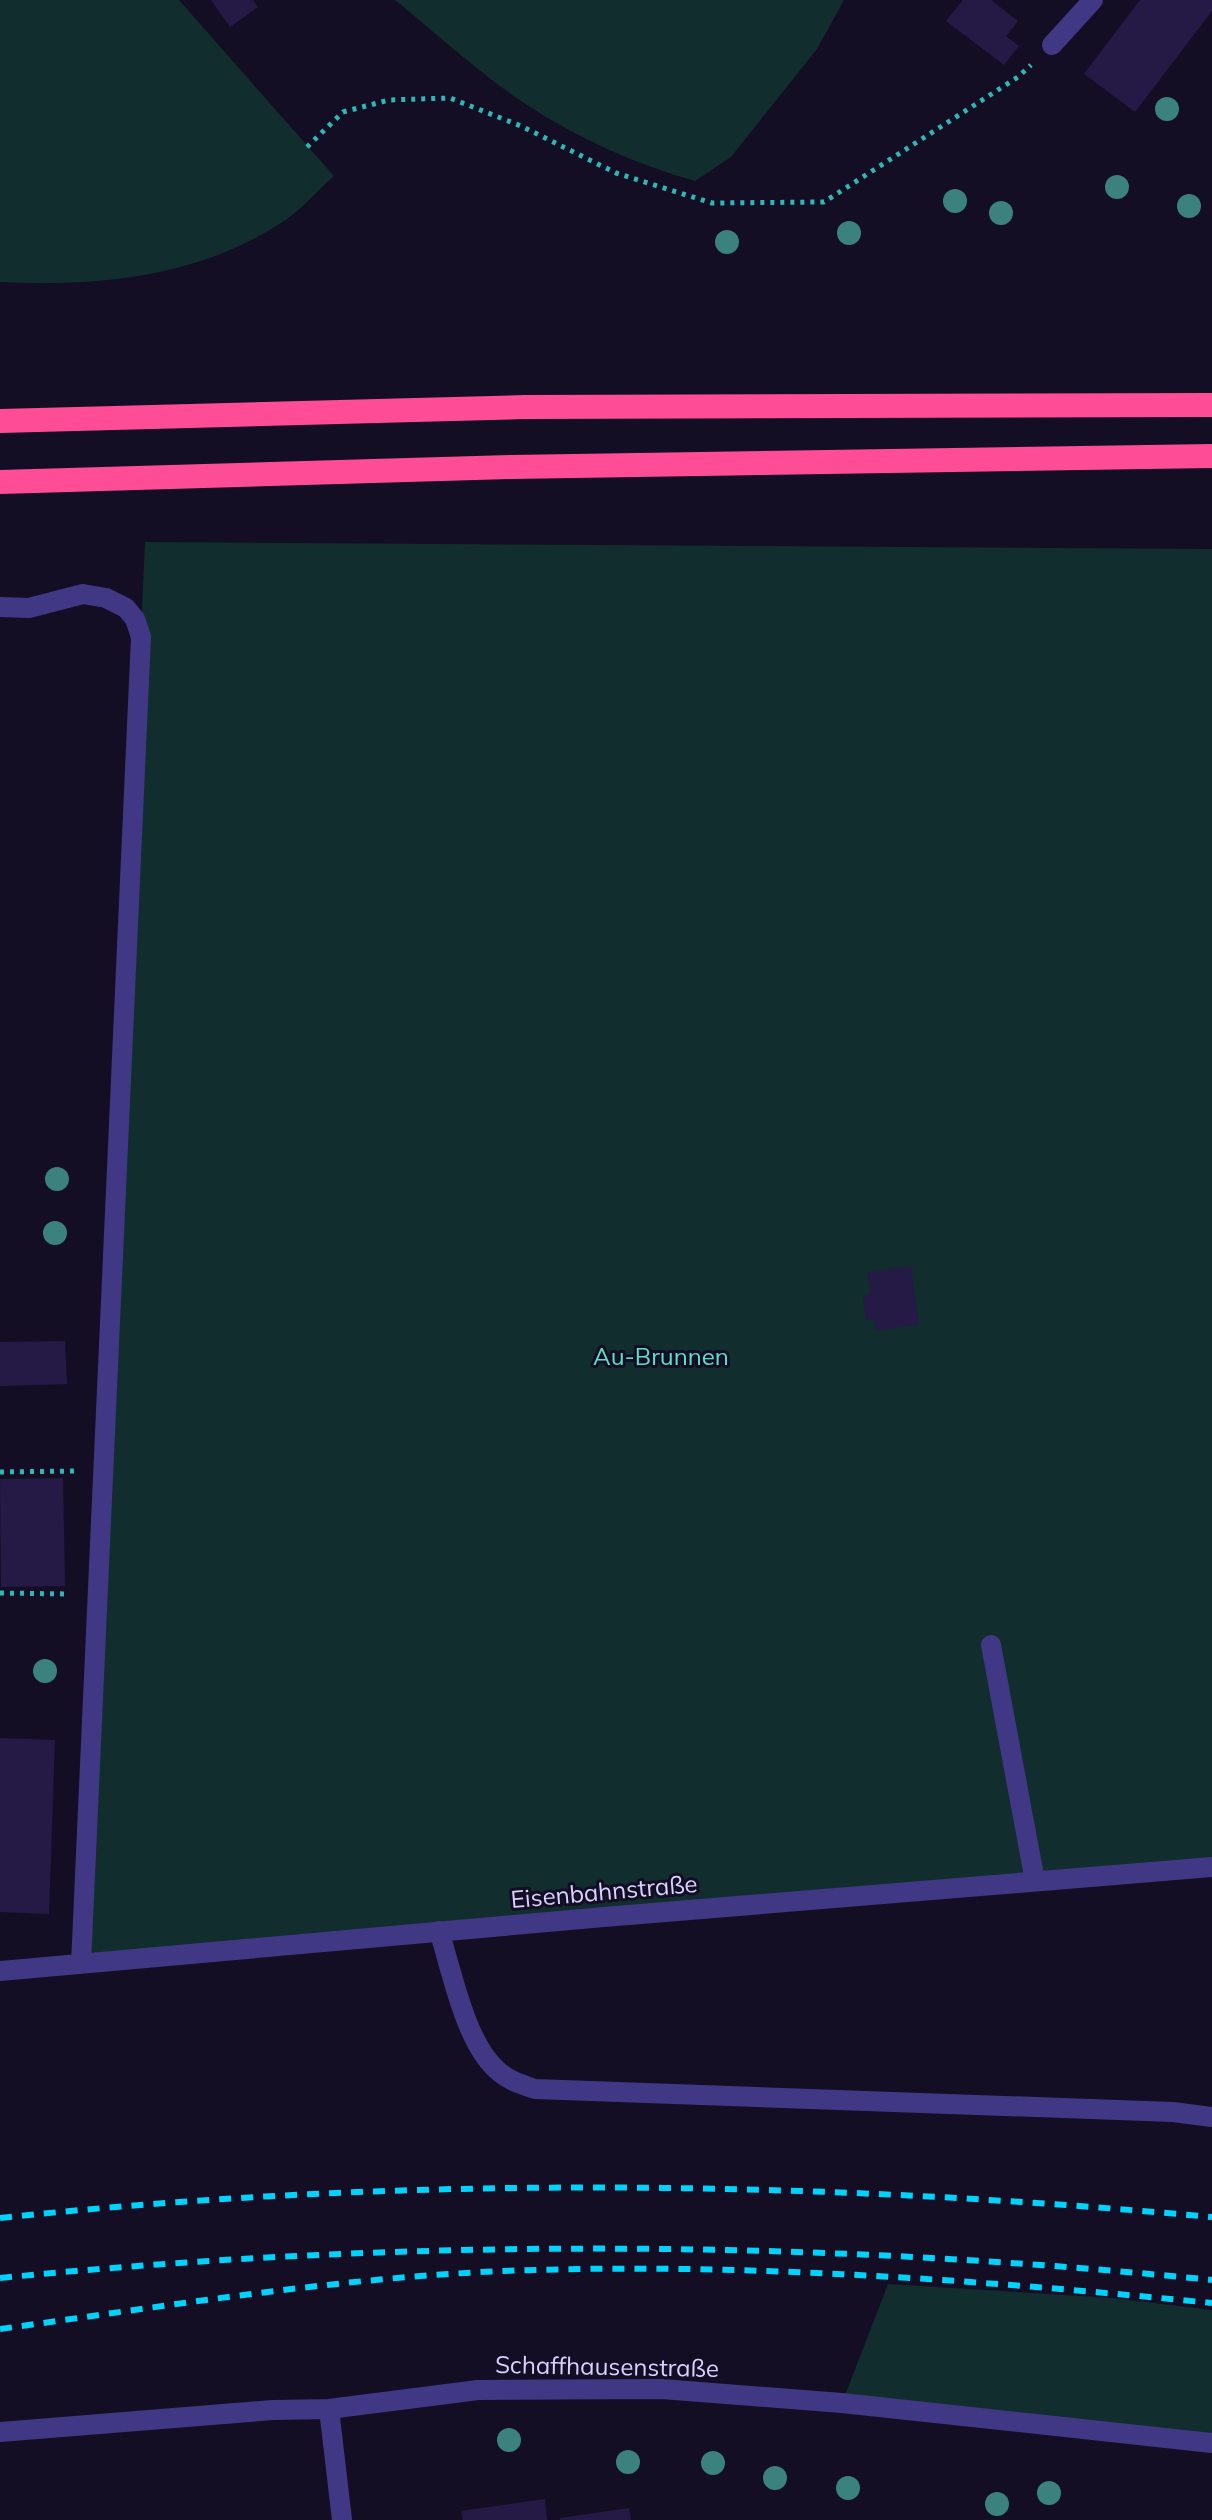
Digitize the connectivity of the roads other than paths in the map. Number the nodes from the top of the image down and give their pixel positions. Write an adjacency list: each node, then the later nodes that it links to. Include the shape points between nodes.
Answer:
1 (1093, 0): 2 (street)
2 (1052, 45)
3 (1212, 405): 4 (highway, via 525,407)
4 (0, 421)
5 (1212, 456): 6 (highway, via 510,467)
6 (0, 482)
7 (0, 607): 12 (street, via 29,608 83,594 106,598 126,608 141,637)
8 (991, 1645): 10 (street)
9 (1212, 1867): 10 (street, Eisenbahnstraße)
10 (1035, 1881): 11 (street, Eisenbahnstraße)
11 (439, 1931): 12 (street, Eisenbahnstraße); 14 (street, via 483,2055 511,2081 535,2089)
12 (81, 1964): 13 (street, Eisenbahnstraße)
13 (0, 1971)
14 (1212, 2117)
15 (329, 2409): 16 (street, Schaffhausenstraße); 17 (street, Schaffhausenstraße, via 478,2390 662,2389); 18 (street)
16 (0, 2432)
17 (1212, 2443)
18 (342, 2520)

